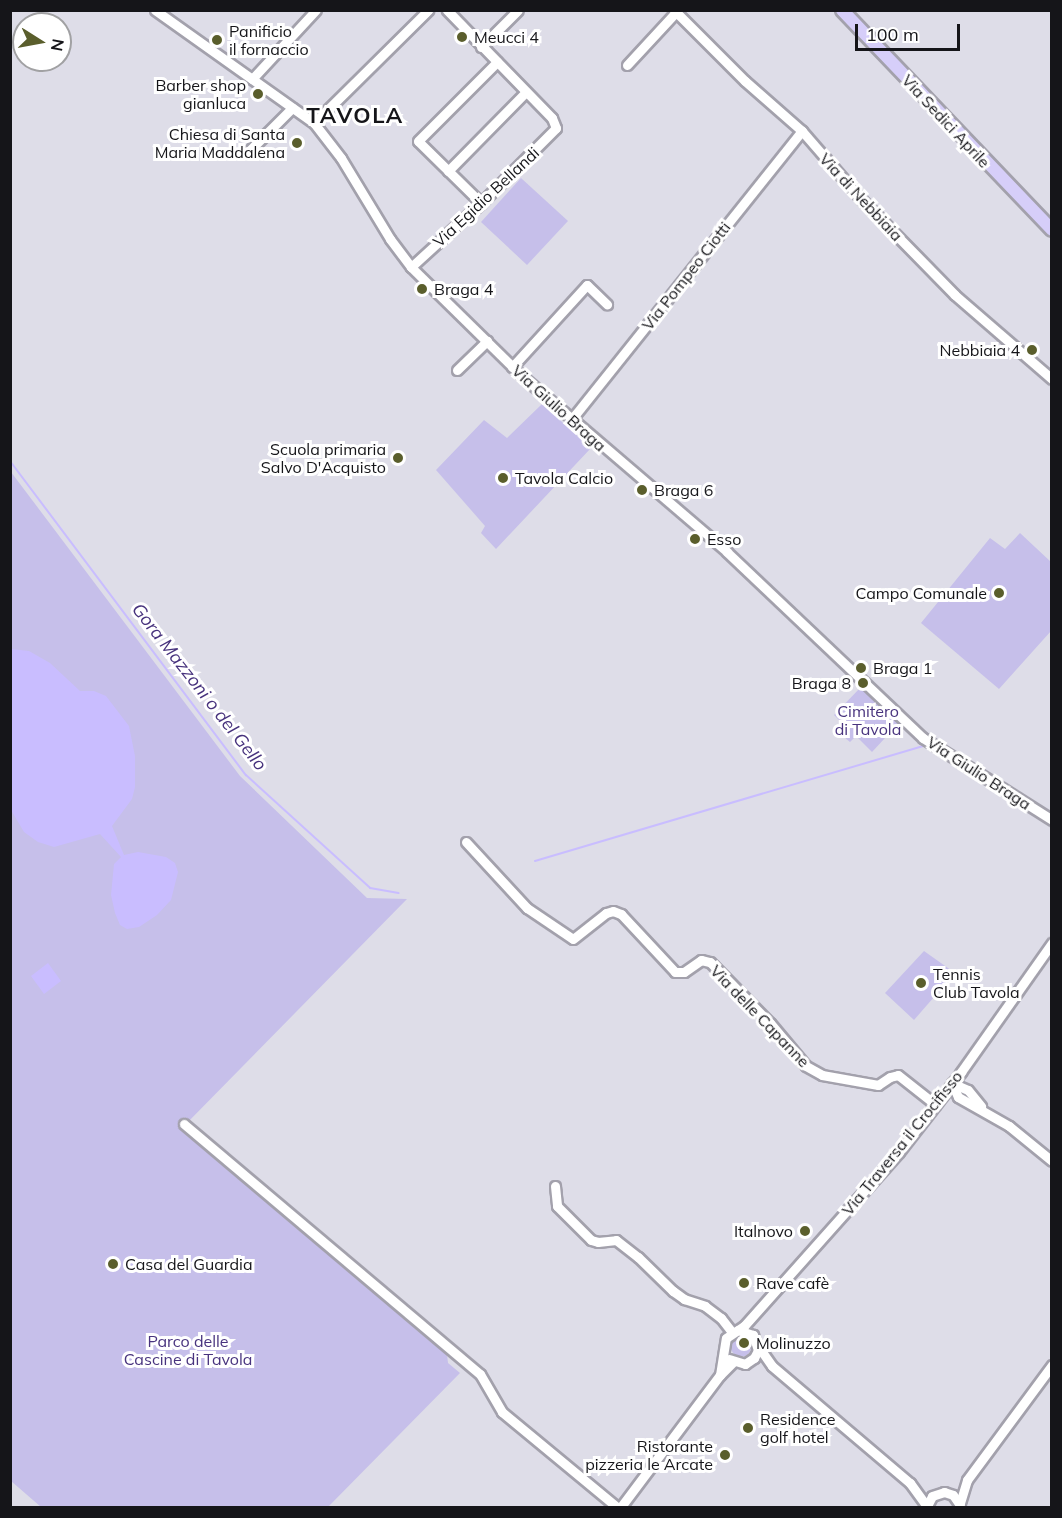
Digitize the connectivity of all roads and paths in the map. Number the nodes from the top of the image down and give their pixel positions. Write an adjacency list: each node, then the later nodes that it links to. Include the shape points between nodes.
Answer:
1 (155, 10): 11 (street, Via Giulio Braga)
2 (316, 10): 11 (street)
3 (428, 10): 14 (street)
4 (447, 10): 8 (street)
5 (518, 10): 8 (street)
6 (842, 10): 19 (main road, Via Sedici Aprile)
7 (675, 11): 10 (street); 15 (street, Via di Nebbiaia)
8 (481, 47): 9 (street)
9 (496, 63): 12 (street); 17 (street, via 418,141)
10 (627, 65)
11 (252, 78): 13 (street, Via Giulio Braga)
12 (526, 92): 17 (street); 18 (street, Via Egidio Bellandi, via 557,125)
13 (292, 108): 14 (street, Via Giulio Braga); 16 (street)
14 (314, 123): 20 (street, Via Giulio Braga)
15 (802, 131): 25 (street, Via di Nebbiaia, via 861,199 955,295); 26 (street, Via Pompeo Ciotti)
16 (247, 153)
17 (448, 171): 18 (street)
18 (481, 203): 20 (street, Via Egidio Bellandi)
19 (1052, 230)
20 (411, 267): 22 (street, Via Giulio Braga)
21 (607, 304): 23 (street, via 587,285)
22 (487, 341): 23 (street, Via Giulio Braga); 24 (street)
23 (512, 366): 26 (street, Via Giulio Braga)
24 (457, 370)
25 (1052, 379)
26 (571, 420): 27 (street, Via Giulio Braga, via 727,552 923,738)
27 (1052, 820)
28 (466, 842): 34 (street, Via delle Capanne, via 527,908 573,939 606,913 621,914 675,972 684,972 701,960 710,962 806,1066 822,1075 878,1085 898,1075)
29 (1052, 943): 30 (street, Via Traversa il Crocifisso)
30 (961, 1072): 31 (street, Via Traversa il Crocifisso); 32 (street)
31 (952, 1083): 32 (street); 33 (street, via 955,1093); 34 (street, Via Traversa il Crocifisso)
32 (968, 1090): 35 (street)
33 (964, 1100): 34 (street); 35 (street)
34 (938, 1103): 39 (street, Via Traversa il Crocifisso, via 860,1198)
35 (985, 1110): 37 (street)
36 (184, 1124): 55 (street, via 480,1374 502,1412)
37 (1052, 1161)
38 (555, 1186): 40 (street, via 557,1206 591,1240 616,1240 673,1291 705,1306)
39 (761, 1305): 40 (street, Via Traversa il Crocifisso); 41 (street, Via Traversa il Crocifisso)
40 (735, 1331): 41 (street); 43 (street, Via Traversa il Crocifisso, via 725,1341)
41 (749, 1332): 42 (street)
42 (758, 1346): 45 (street); 47 (street)
43 (726, 1354): 44 (street); 48 (street, Via Traversa il Crocifisso)
44 (733, 1362): 45 (street); 48 (street, Via Traversa il Crocifisso)
45 (749, 1362): 47 (street)
46 (1052, 1365): 49 (street)
47 (772, 1366): 50 (street)
48 (720, 1375): 55 (street, Via Traversa il Crocifisso)
49 (967, 1480): 51 (street); 53 (street)
50 (910, 1483): 52 (street); 54 (street)
51 (948, 1493): 52 (street); 53 (street)
52 (936, 1494): 54 (street)
53 (960, 1505)
54 (926, 1506)
55 (619, 1508)

